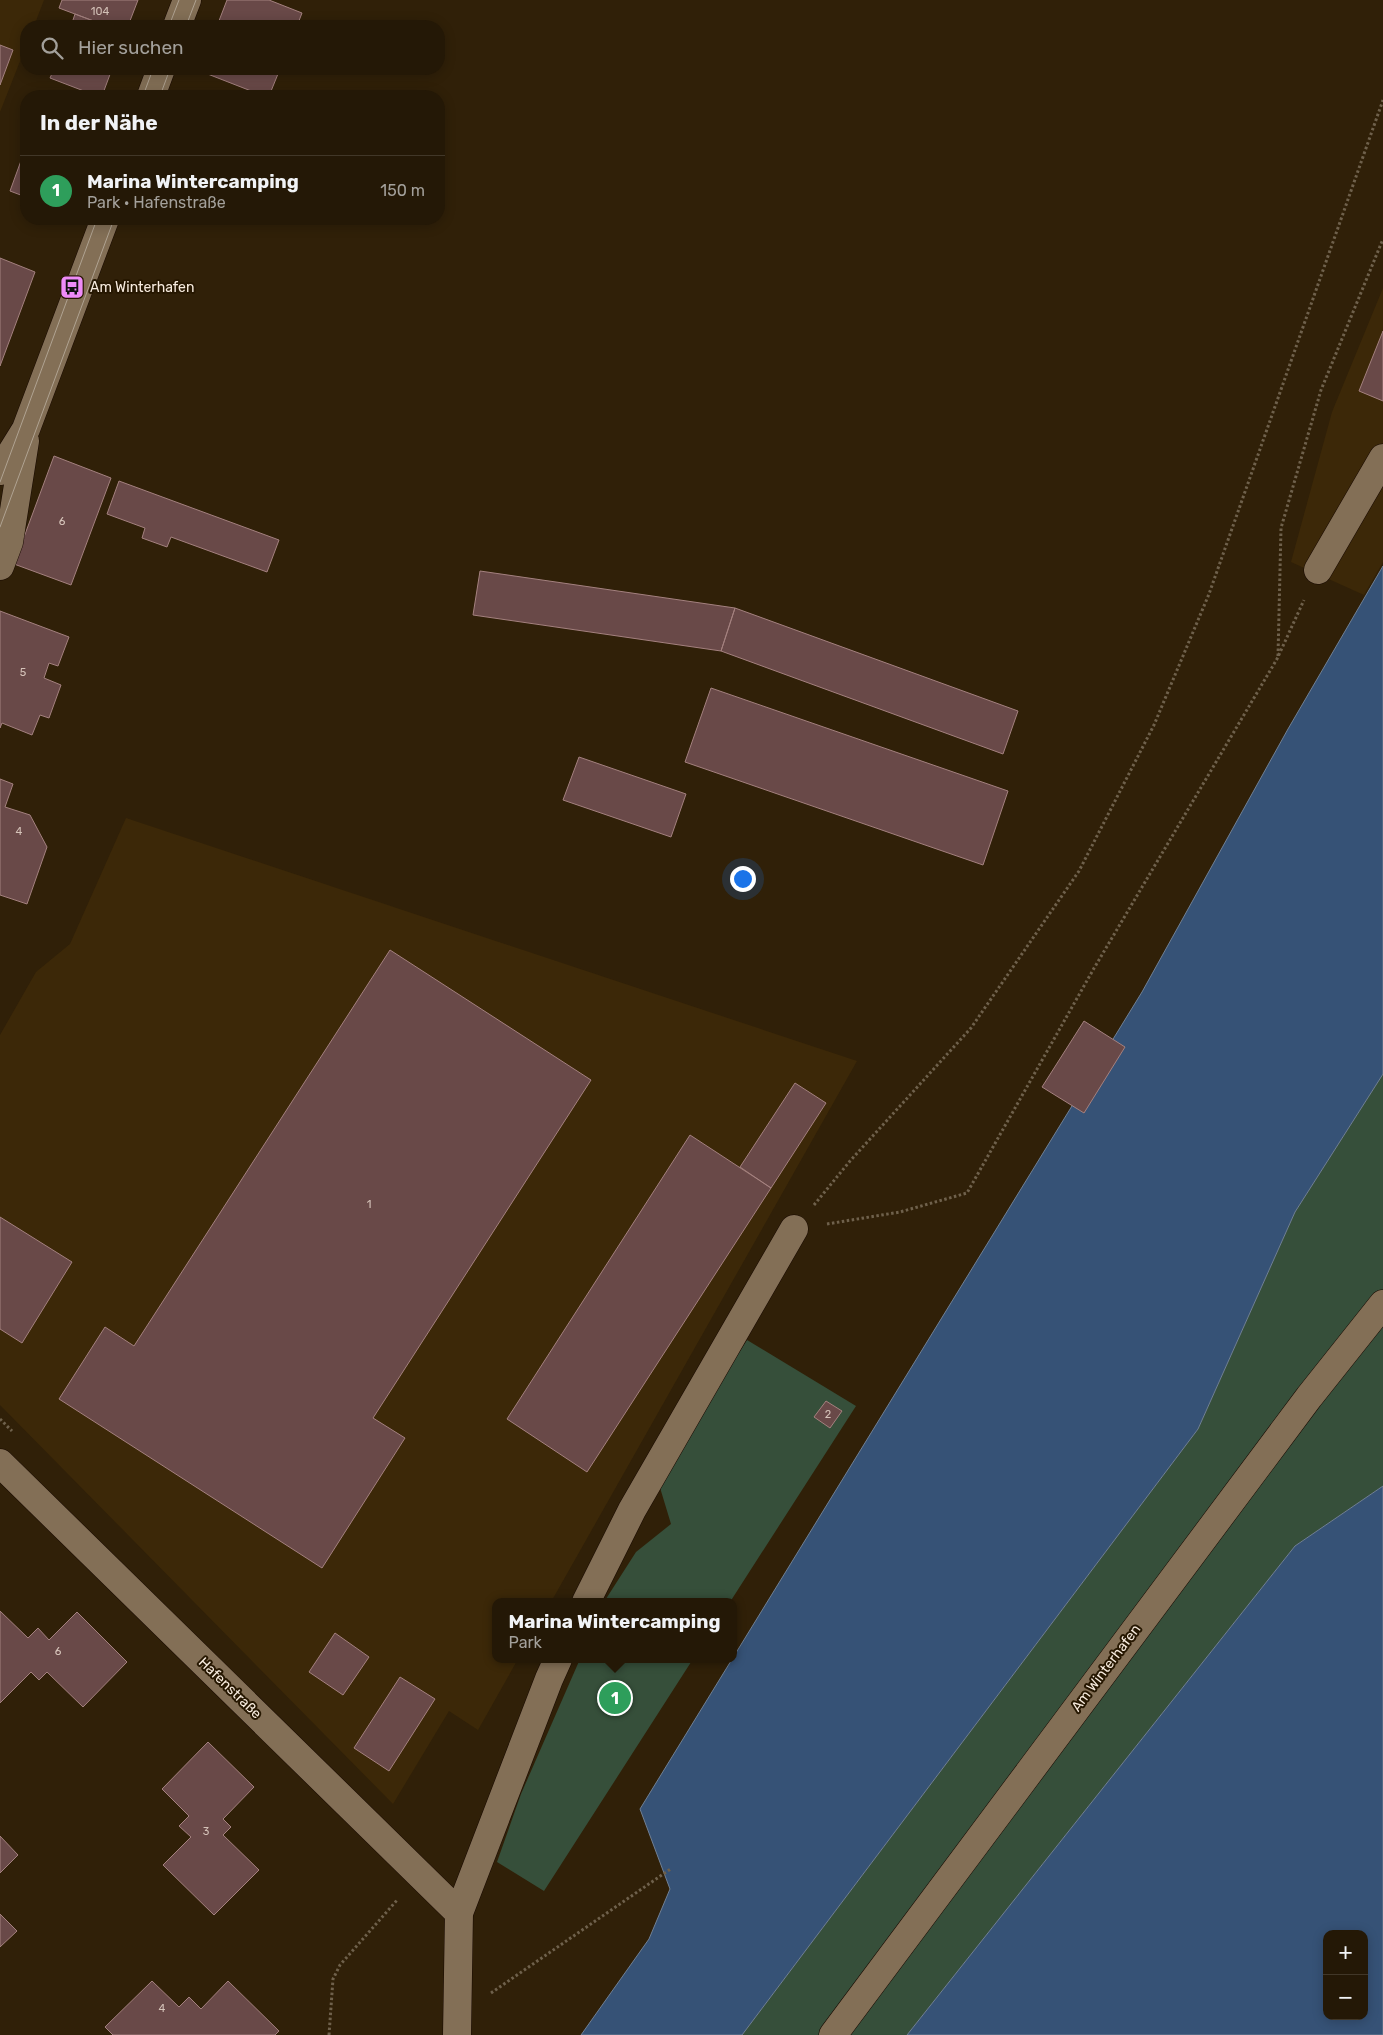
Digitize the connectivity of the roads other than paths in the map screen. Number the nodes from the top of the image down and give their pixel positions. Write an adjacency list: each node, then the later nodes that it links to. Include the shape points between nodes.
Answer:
1 (187, 0): 2 (street)
2 (179, 20)
3 (159, 75): 4 (street)
4 (153, 90)
5 (103, 225): 6 (street)
6 (26, 429): 8 (street); 9 (street, via 9,542)
7 (1383, 458): 10 (street)
8 (0, 471)
9 (0, 566)
10 (1318, 570)
11 (794, 1229): 14 (street, via 632,1510)
12 (1383, 1304): 18 (street, Am Winterhafen, via 1309,1397)
13 (0, 1463): 16 (street, Hafenstraße)
14 (588, 1598)
15 (556, 1663): 16 (street)
16 (459, 1913): 17 (street)
17 (457, 2025)
18 (833, 2035)

